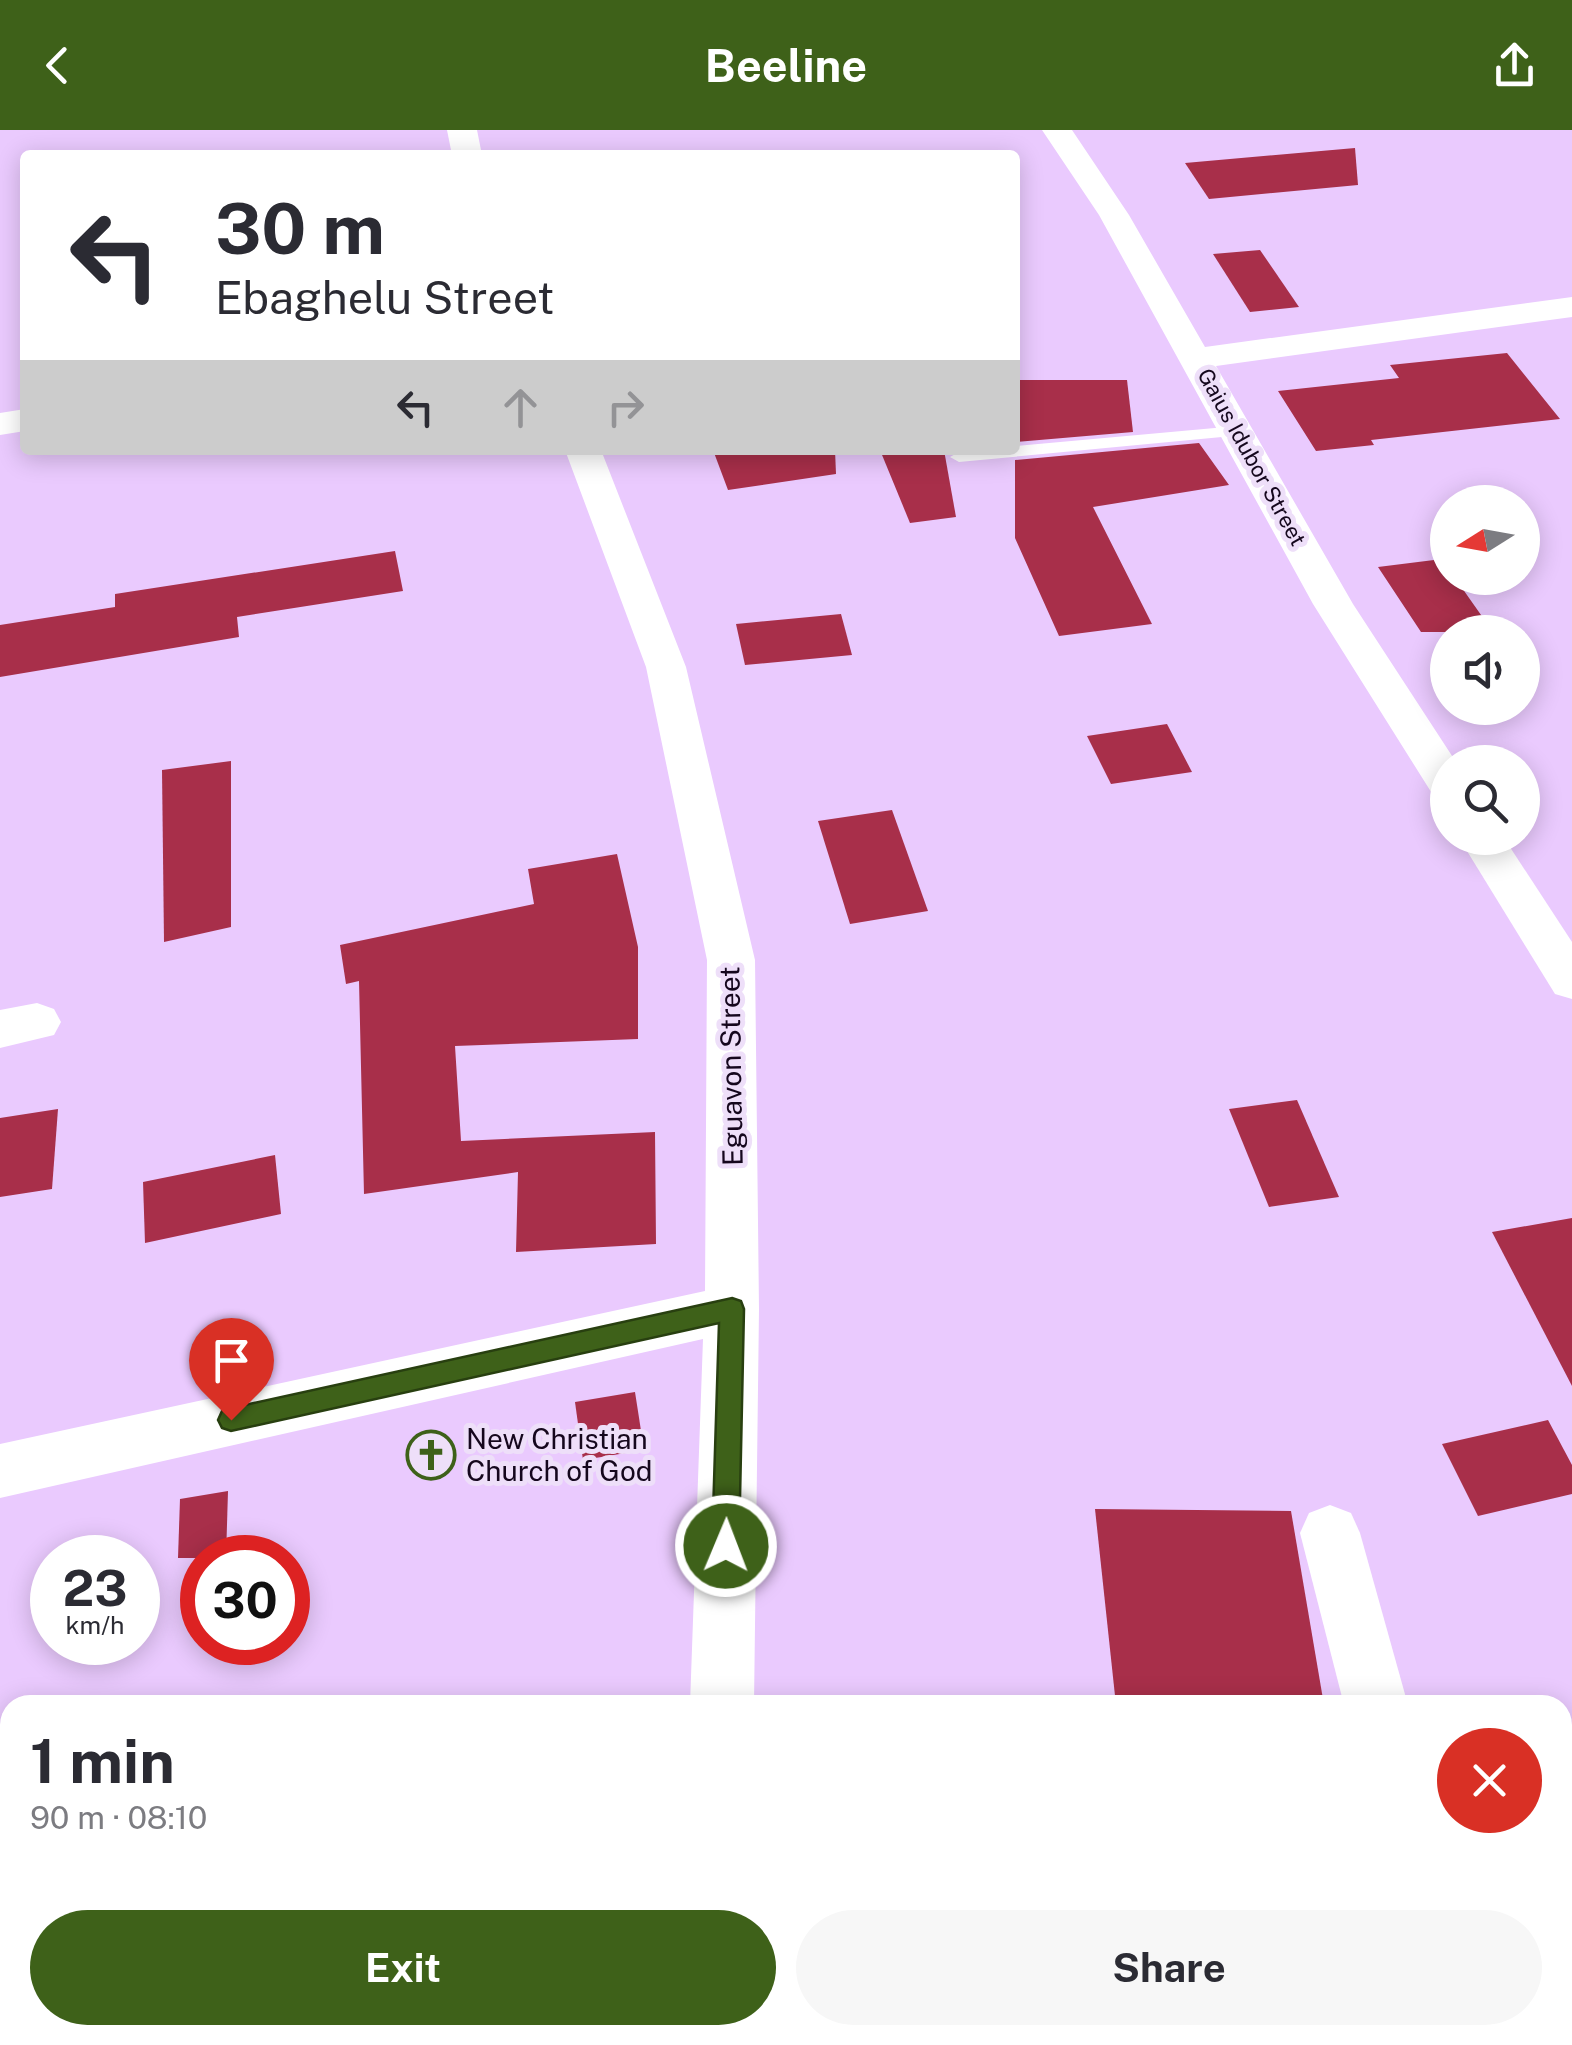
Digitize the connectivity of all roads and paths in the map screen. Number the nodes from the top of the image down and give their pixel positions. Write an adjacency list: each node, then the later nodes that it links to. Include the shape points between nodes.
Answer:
1 (1057, 130): 3 (street, Gaius Idubor Street)
2 (1558, 319): 3 (street)
3 (1197, 358): 4 (street, Gaius Idubor Street)
4 (1238, 431): 5 (lane); 9 (street, Gaius Idubor Street, via 1334,604)
5 (1020, 452)
6 (585, 455): 12 (street, Eguavon Street, via 666,666 731,960)
7 (990, 455): 8 (lane)
8 (959, 458)
9 (1430, 756)
10 (1492, 855): 11 (street)
11 (1572, 980)
12 (732, 1309): 13 (street); 15 (street, Eguavon Street)
13 (0, 1470)
14 (1330, 1533): 16 (street)
15 (722, 1695)
16 (1373, 1695)

